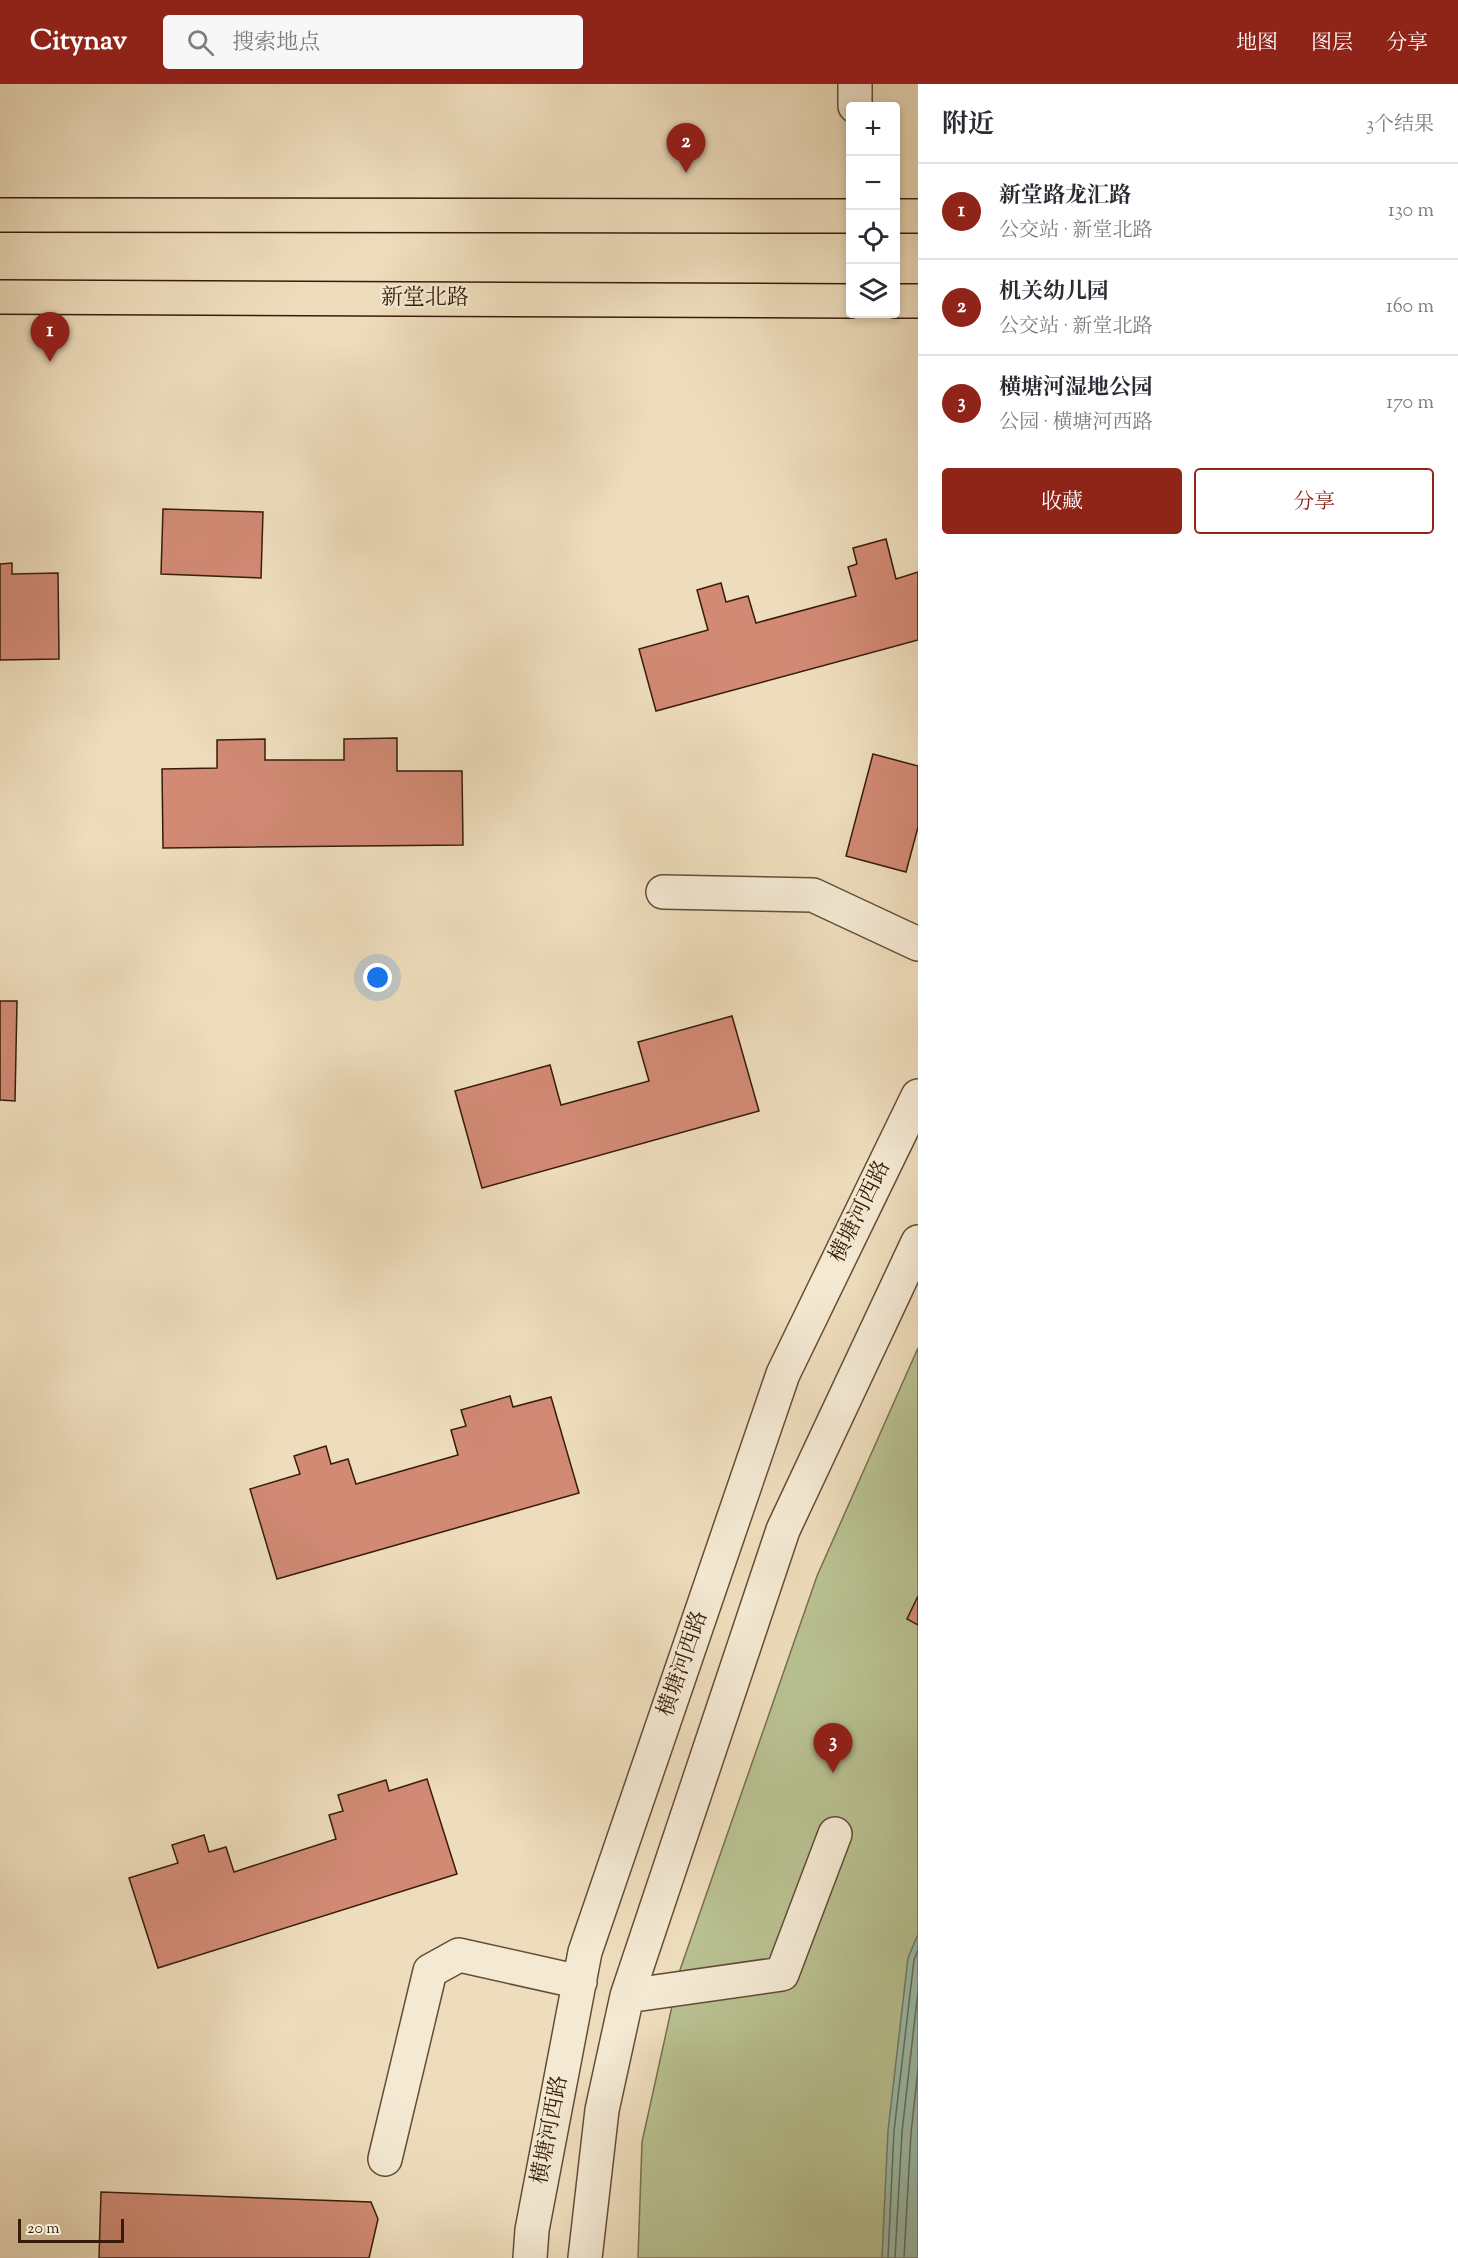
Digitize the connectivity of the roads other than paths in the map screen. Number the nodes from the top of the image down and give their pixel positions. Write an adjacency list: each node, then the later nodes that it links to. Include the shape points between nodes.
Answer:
1 (855, 84): 2 (street)
2 (855, 102)
3 (0, 215): 4 (main road)
4 (846, 216)
5 (900, 216): 6 (main road)
6 (918, 216)
7 (0, 297): 8 (main road, 新堂北路)
8 (846, 301)
9 (900, 301): 10 (main road)
10 (918, 301)
11 (663, 892): 12 (street, via 813,895)
12 (918, 944)
13 (918, 1096): 16 (street, 横塘河西路, via 783,1374 585,1952)
14 (918, 1242): 17 (street, 横塘河西路, via 783,1530)
15 (835, 1834): 17 (street, via 782,1974)
16 (580, 1982): 18 (street, via 459,1955 430,1971); 19 (street, 横塘河西路, via 532,2230)
17 (627, 1996): 20 (street, 横塘河西路, via 602,2110)
18 (384, 2159)
19 (530, 2258)
20 (585, 2258)

